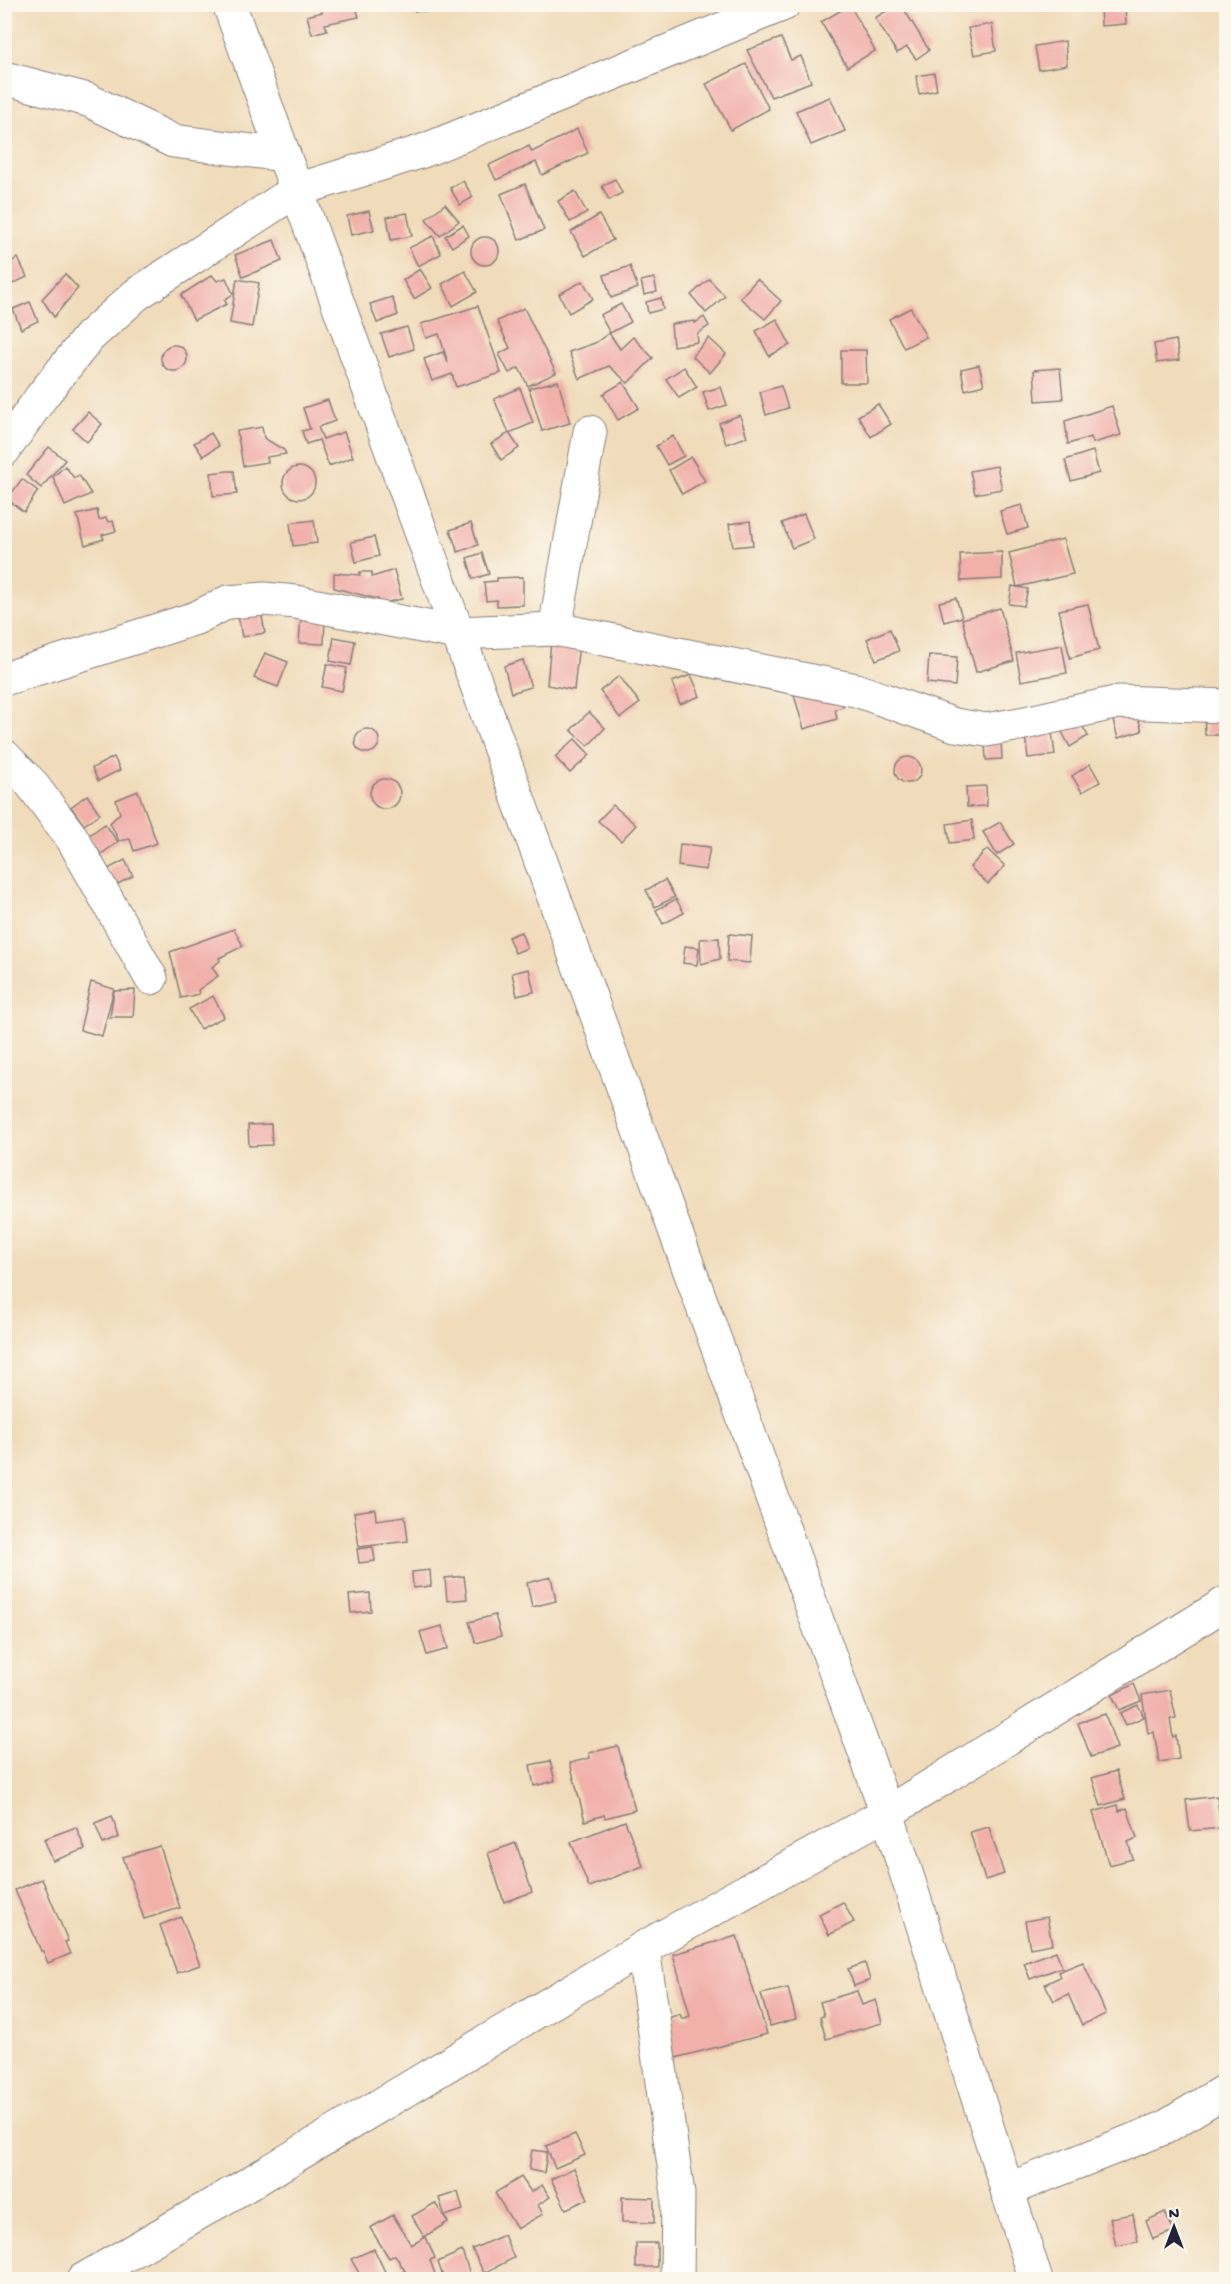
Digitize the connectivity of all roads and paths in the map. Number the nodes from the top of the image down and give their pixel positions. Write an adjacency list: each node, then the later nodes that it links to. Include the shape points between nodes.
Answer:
1 (229, 4): 4 (street)
2 (784, 4): 5 (street, via 423,152)
3 (4, 78): 4 (street, via 88,100 173,141)
4 (284, 155): 5 (street)
5 (297, 190): 7 (street, via 137,294 89,337); 9 (street)
6 (591, 432): 8 (street)
7 (4, 450)
8 (555, 629): 9 (street); 11 (street, via 856,690 955,725 986,730 1119,702)
9 (458, 633): 10 (street, via 264,598 228,602 196,618); 15 (street)
10 (4, 679)
11 (1227, 706)
12 (4, 756): 13 (street, via 30,782 72,838)
13 (151, 978)
14 (1227, 1603): 15 (street)
15 (887, 1813): 16 (street); 18 (street)
16 (643, 1948): 19 (street); 20 (street, via 678,2194)
17 (1227, 2090): 18 (street, via 1164,2128)
18 (1007, 2190): 21 (street)
19 (83, 2280)
20 (677, 2280)
21 (1036, 2280)

